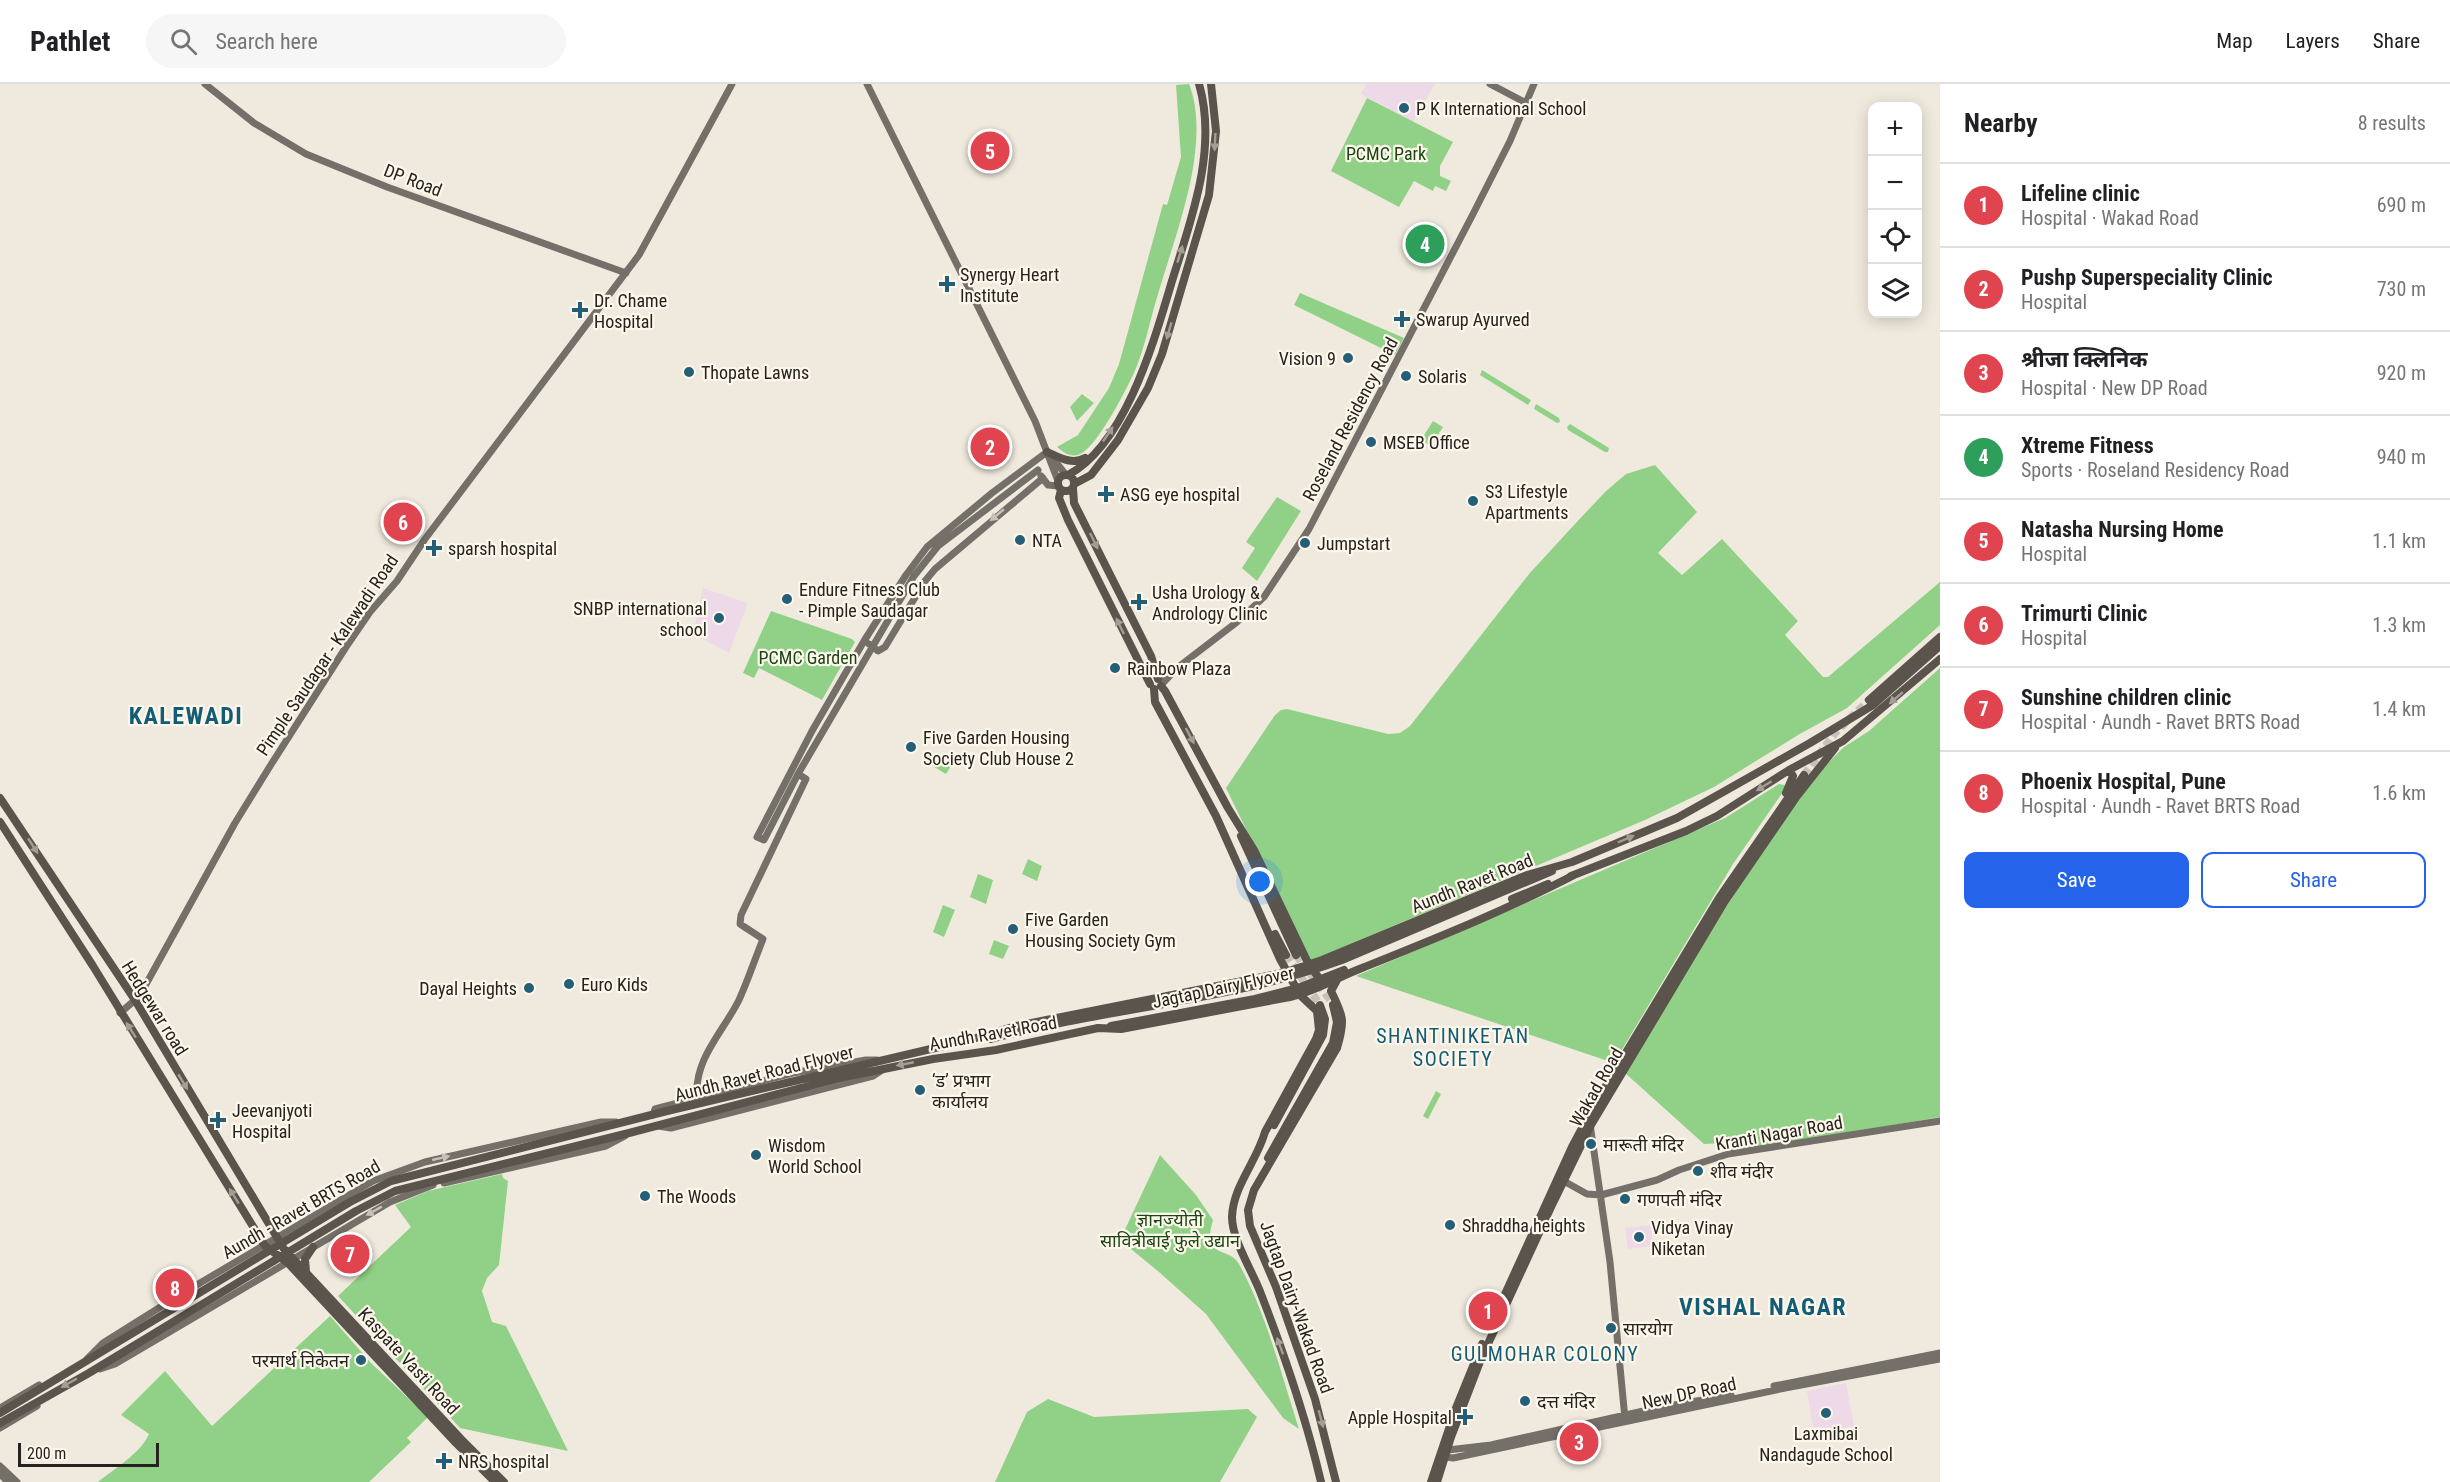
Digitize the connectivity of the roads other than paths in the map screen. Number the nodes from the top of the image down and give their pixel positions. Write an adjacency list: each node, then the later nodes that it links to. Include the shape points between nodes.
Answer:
1 (205, 84): 9 (street, DP Road, via 254,123 303,152 387,187)
2 (732, 84): 9 (street, Pimple Saudagar - Kalewadi Road, via 651,236)
3 (867, 84): 10 (street)
4 (1199, 84): 11 (main road, one-way to 4, via 1138,383 1191,219 1204,141)
5 (1211, 84): 17 (main road, one-way to 17, via 1216,131 1213,172 1168,336 1148,388 1129,423 1091,475)
6 (1490, 84): 8 (street)
7 (1534, 84): 8 (street, Roseland Residency Road)
8 (1526, 103): 23 (street, Roseland Residency Road, via 1480,200 1309,529 1264,597)
9 (626, 273): 45 (street, Pimple Saudagar - Kalewadi Road, via 346,647 253,793)
10 (1047, 452): 11 (main road, via 1078,461); 12 (street); 14 (street); 16 (street)
11 (1095, 454): 14 (main road)
12 (1032, 462): 13 (street); 19 (street, via 927,547)
13 (1038, 470): 15 (street); 21 (street, via 938,546 914,576)
14 (1067, 475): 16 (main road); 17 (main road)
15 (1043, 478): 16 (street, via 1048,484); 21 (street, one-way to 21, via 935,569 885,647 878,651)
16 (1059, 486): 17 (main road, via 1066,492); 23 (main road, one-way to 16, via 1068,520 1059,498)
17 (1074, 486): 23 (main road, one-way to 23, via 1074,503 1151,656)
18 (1940, 637): 24 (main road)
19 (864, 641): 21 (street); 30 (street)
20 (1940, 645): 34 (main road, Aundh Ravet Road, one-way to 20, via 1677,818 1810,743 1873,705)
21 (872, 646): 27 (street)
22 (1940, 659): 25 (main road, one-way to 25)
23 (1155, 683): 31 (main road, one-way to 31, via 1165,691); 33 (main road, via 1155,702)
24 (1869, 700)
25 (1843, 741): 26 (main road); 56 (main road, Wakad Road, via 1797,796 1725,901)
26 (1789, 770): 35 (main road, one-way to 35, via 1717,816); 37 (main road, via 1793,776 1788,790 1731,873)
27 (798, 774): 30 (street); 52 (street, via 806,779 741,915 740,924 763,939 738,1002 703,1062)
28 (1804, 775): 37 (main road)
29 (0, 798): 45 (main road, Hedgewar road, one-way to 45)
30 (779, 800): 30 (street, via 764,840 757,837)
31 (1228, 808): 38 (main road); 40 (main road, via 1254,850)
32 (0, 822): 48 (main road, Hedgewar road)
33 (1220, 829): 39 (main road); 39 (main road, via 1231,842)
34 (1572, 862): 36 (main road, Jagtap Dairy Flyover); 40 (main road, Aundh Ravet Road, via 1527,875)
35 (1576, 874): 36 (main road, Jagtap Dairy Flyover); 43 (main road, via 1339,978)
36 (1537, 883): 47 (main road, Jagtap Dairy Flyover, via 1306,973); 49 (main road, Jagtap Dairy Flyover, via 1370,960 1298,988)
37 (1719, 898): 56 (main road, Wakad Road)
38 (1296, 955)
39 (1283, 957): 41 (main road)
40 (1308, 965): 41 (main road, Aundh Ravet Road); 43 (main road)
41 (1285, 972): 42 (main road); 44 (main road); 47 (main road, Aundh Ravet Road)
42 (1300, 995): 43 (main road); 44 (main road); 59 (main road, via 1317,1011 1319,1030 1265,1132)
43 (1331, 995): 60 (main road, via 1337,1022 1333,1043); 60 (main road, Jagtap Dairy-Wakad Road, via 1343,1019 1337,1048)
44 (1290, 998): 49 (main road, via 1121,1029)
45 (135, 1000): 48 (street, Pimple Saudagar - Kalewadi Road); 63 (main road, Hedgewar road, one-way to 63)
46 (1320, 1005): 59 (main road, via 1325,1019 1323,1035)
47 (1109, 1012): 50 (main road, Aundh Ravet Road, via 1016,1026)
48 (120, 1014): 64 (main road, Hedgewar road, one-way to 48)
49 (1107, 1028): 50 (main road, Aundh Ravet Road, one-way to 50, via 996,1050)
50 (882, 1064): 51 (main road, Aundh Ravet Road Flyover); 52 (street, via 866,1060 793,1073); 57 (street, via 873,1076 671,1128)
51 (869, 1067): 53 (main road, Aundh Ravet Road Flyover); 57 (main road, Aundh Ravet Road Flyover)
52 (697, 1097): 53 (street, via 655,1109)
53 (653, 1115): 55 (main road)
54 (1940, 1121): 62 (street, Kranti Nagar Road, via 1728,1154)
55 (627, 1123): 63 (street, Aundh - Ravet BRTS Road, one-way to 55, via 373,1181 409,1167 601,1122); 73 (main road, via 410,1174 376,1187)
56 (1589, 1123): 61 (main road, Wakad Road); 62 (street)
57 (658, 1125): 58 (main road)
58 (629, 1133): 65 (street, one-way to 65, via 606,1146 415,1191); 74 (main road, via 413,1185 381,1197)
59 (1261, 1147): 69 (main road, via 1243,1180 1232,1219)
60 (1260, 1179): 68 (main road, Jagtap Dairy-Wakad Road, via 1248,1210 1249,1222)
61 (1561, 1179): 62 (street, via 1587,1194); 82 (main road, Wakad Road)
62 (1601, 1195): 79 (street)
63 (277, 1239): 64 (street, Aundh - Ravet BRTS Road); 66 (main road, Hedgewar road)
64 (265, 1246): 66 (main road); 73 (street, Aundh - Ravet BRTS Road, via 103,1343)
65 (313, 1246): 66 (street); 67 (main road, via 305,1259)
66 (290, 1260): 67 (main road, Kaspate Vasti Road); 70 (main road, Kaspate Vasti Road); 74 (street, via 115,1364)
67 (306, 1272): 70 (main road, Kaspate Vasti Road)
68 (1276, 1287): 69 (main road); 90 (main road, Jagtap Dairy-Wakad Road, one-way to 90, via 1315,1399)
69 (1261, 1294): 89 (main road, one-way to 69, via 1301,1404)
70 (349, 1323): 87 (main road, Kaspate Vasti Road); 88 (main road, Kaspate Vasti Road)
71 (1940, 1353): 79 (street, New DP Road)
72 (1940, 1359): 79 (street, New DP Road)
73 (83, 1363): 75 (main road)
74 (88, 1373): 76 (main road, one-way to 76)
75 (51, 1383): 77 (street); 78 (main road)
76 (52, 1392): 80 (main road); 81 (street, via 41,1404)
77 (0, 1408)
78 (0, 1413)
79 (1625, 1419): 82 (street, New DP Road)
80 (0, 1423)
81 (0, 1428)
82 (1444, 1453): 91 (main road, Wakad Road); 92 (main road, Wakad Road)
83 (0, 1466): 86 (street)
84 (0, 1474): 85 (street)
85 (8, 1482)
86 (17, 1482)
87 (495, 1482)
88 (504, 1482)
89 (1321, 1482)
90 (1336, 1482)
91 (1431, 1482)
92 (1437, 1482)

